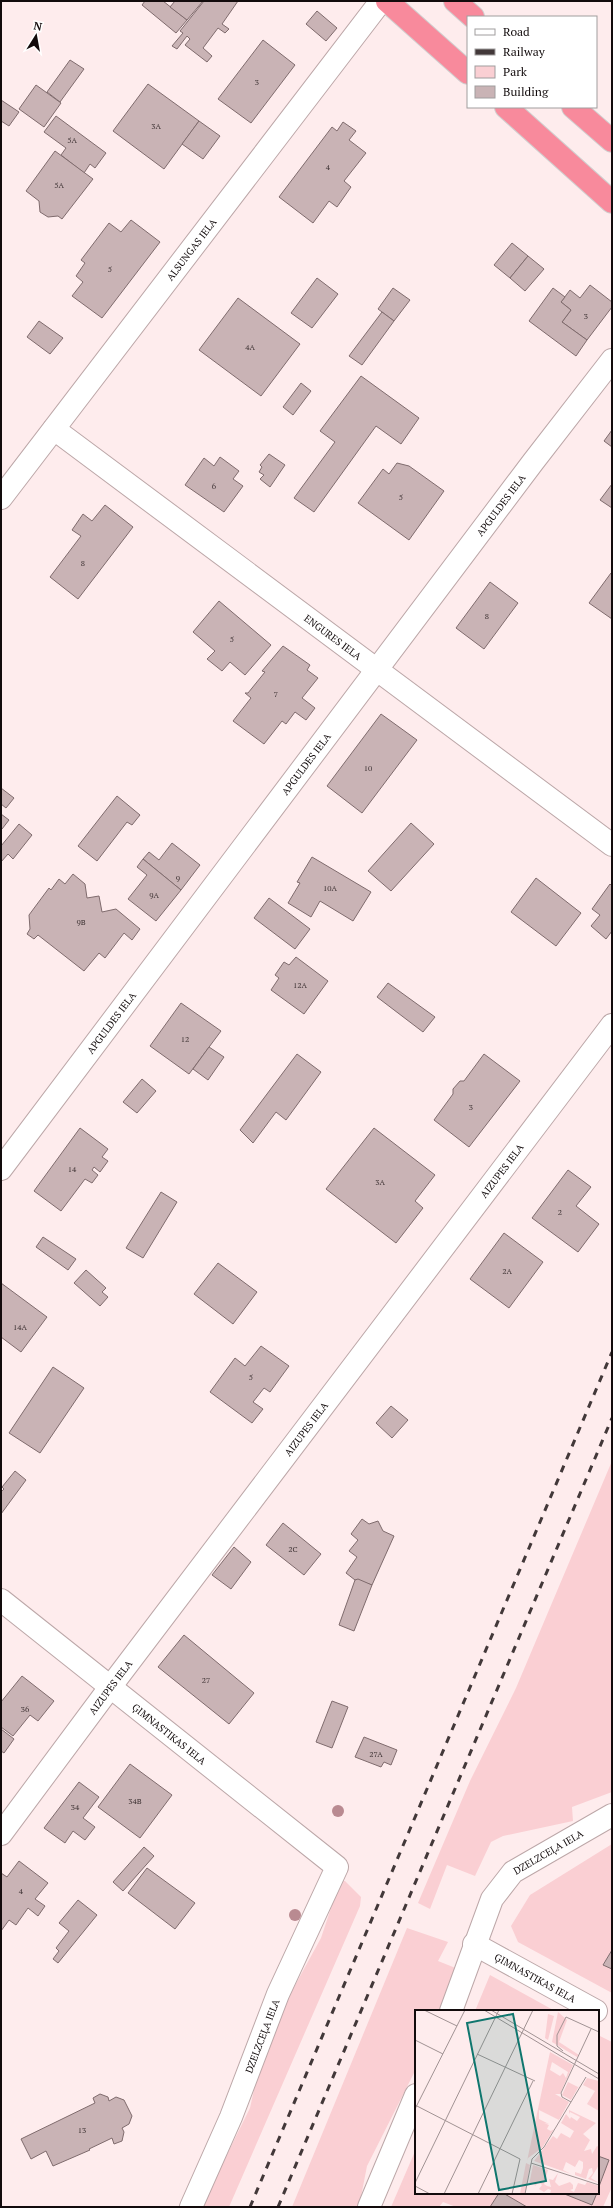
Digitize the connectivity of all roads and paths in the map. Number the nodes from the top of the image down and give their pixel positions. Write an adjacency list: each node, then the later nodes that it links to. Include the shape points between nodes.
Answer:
1 (381, 1): 11 (street, ALSUNGAS IELA)
2 (387, 1): 5 (highway)
3 (455, 1): 4 (highway)
4 (471, 16)
5 (467, 72)
6 (507, 108): 9 (highway)
7 (574, 108): 8 (highway)
8 (612, 142)
9 (612, 202)
10 (612, 360): 13 (street, APGULDES IELA)
11 (54, 429): 12 (street, ALSUNGAS IELA); 13 (street, ENGURES IELA)
12 (1, 498)
13 (377, 669): 14 (street, ENGURES IELA); 16 (street, APGULDES IELA)
14 (612, 845)
15 (612, 1025): 18 (street, AIZUPES IELA)
16 (1, 1169)
17 (1, 1600): 18 (street, ĢIMNASTIKAS IELA)
18 (111, 1686): 20 (street, AIZUPES IELA); 21 (street, ĢIMNASTIKAS IELA)
19 (612, 1815): 22 (street, DZELZCEĻA IELA, via 513,1872 492,1898)
20 (1, 1834)
21 (337, 1867): 28 (street, DZELZCEĻA IELA, via 278,1994 231,2117)
22 (474, 1944): 23 (street, DZELZCEĻA IELA); 24 (street, ĢIMNASTIKAS IELA)
23 (451, 2010)
24 (593, 2010)
25 (599, 2013): 26 (street, ĢIMNASTIKAS IELA)
26 (612, 2020)
27 (415, 2097): 29 (street)
28 (191, 2207)
29 (369, 2207)

